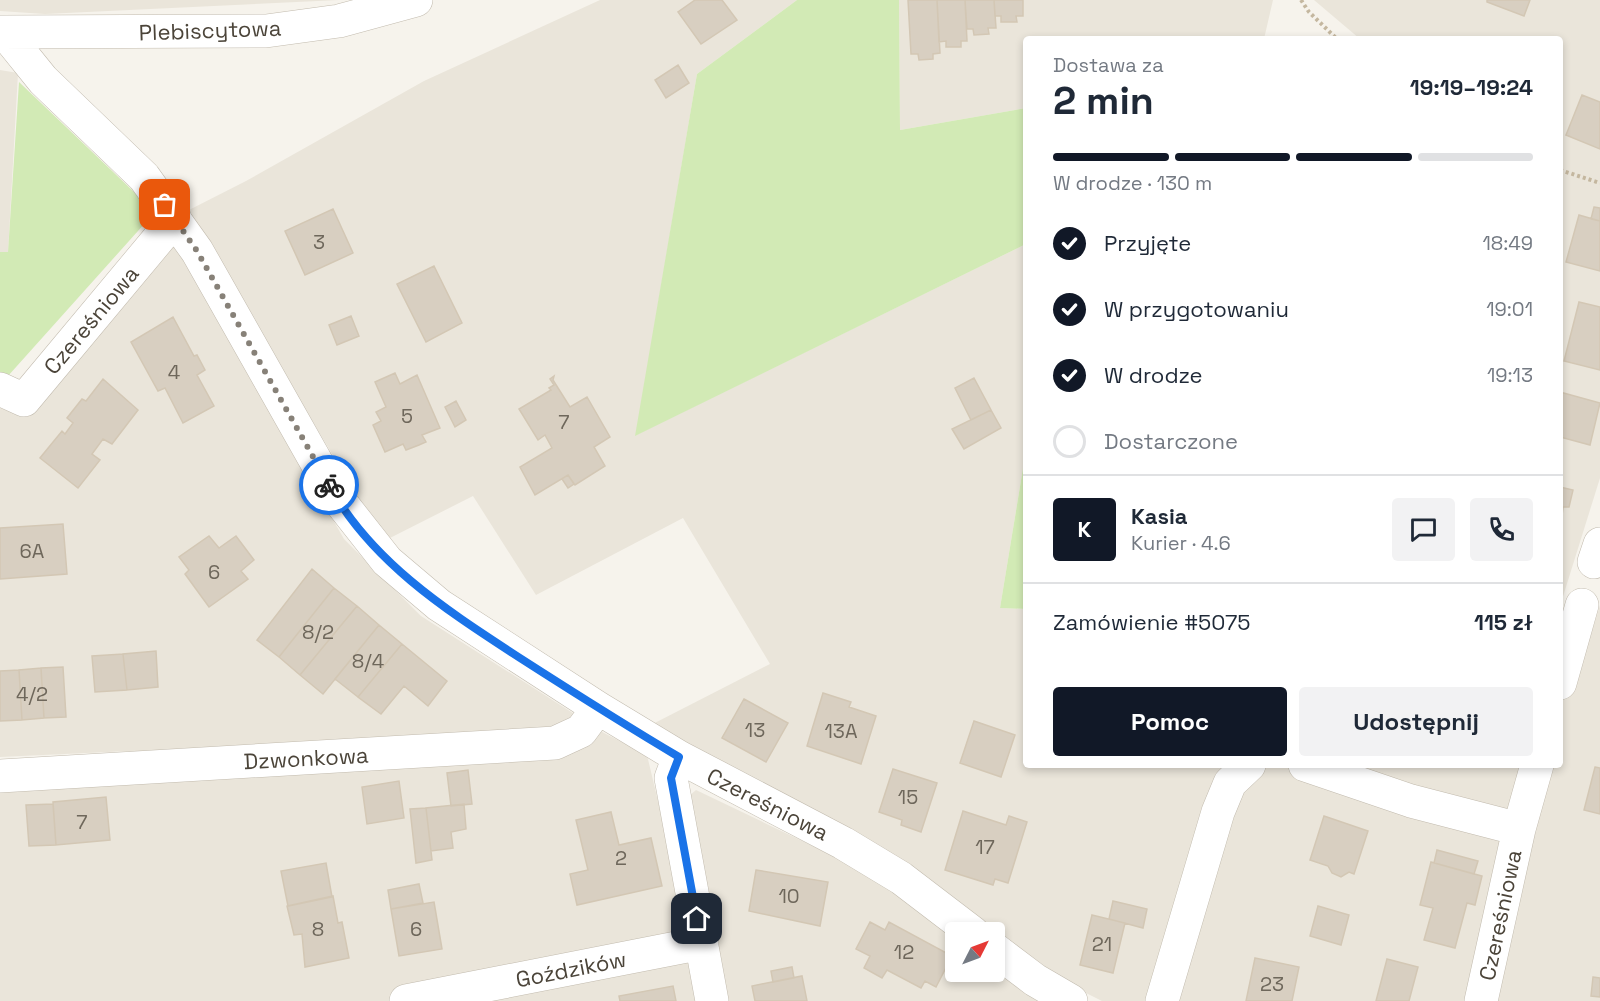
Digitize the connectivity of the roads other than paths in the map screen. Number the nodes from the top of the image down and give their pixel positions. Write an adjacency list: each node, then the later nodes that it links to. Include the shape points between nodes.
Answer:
1 (416, 0): 2 (street, Plebiscytowa, via 339,21 266,31)
2 (3, 33): 3 (street, Czereśniowa, via 43,80 144,177)
3 (176, 219): 4 (street, Czereśniowa, via 24,400); 7 (street, Czereśniowa, via 334,495 387,561 440,605)
4 (0, 389)
5 (1582, 605): 6 (street)
6 (1563, 672)
7 (598, 708): 8 (street, Czereśniowa); 12 (street, Dzwonkowa, via 581,731 555,743)
8 (679, 757): 14 (street, Czereśniowa, via 843,843 901,878); 15 (street, via 671,778)
9 (1246, 768): 20 (street, via 1230,783 1218,812)
10 (1314, 768): 13 (street, Czereśniowa, via 1411,801)
11 (1536, 768): 13 (street, Czereśniowa)
12 (0, 776)
13 (1519, 829): 21 (street, Czereśniowa)
14 (959, 922)
15 (702, 943): 17 (street, Goździków); 18 (street)
16 (1005, 958): 19 (street, via 1035,981)
17 (406, 1001)
18 (712, 1001)
19 (1071, 1001)
20 (1162, 1001)
21 (1481, 1001)

